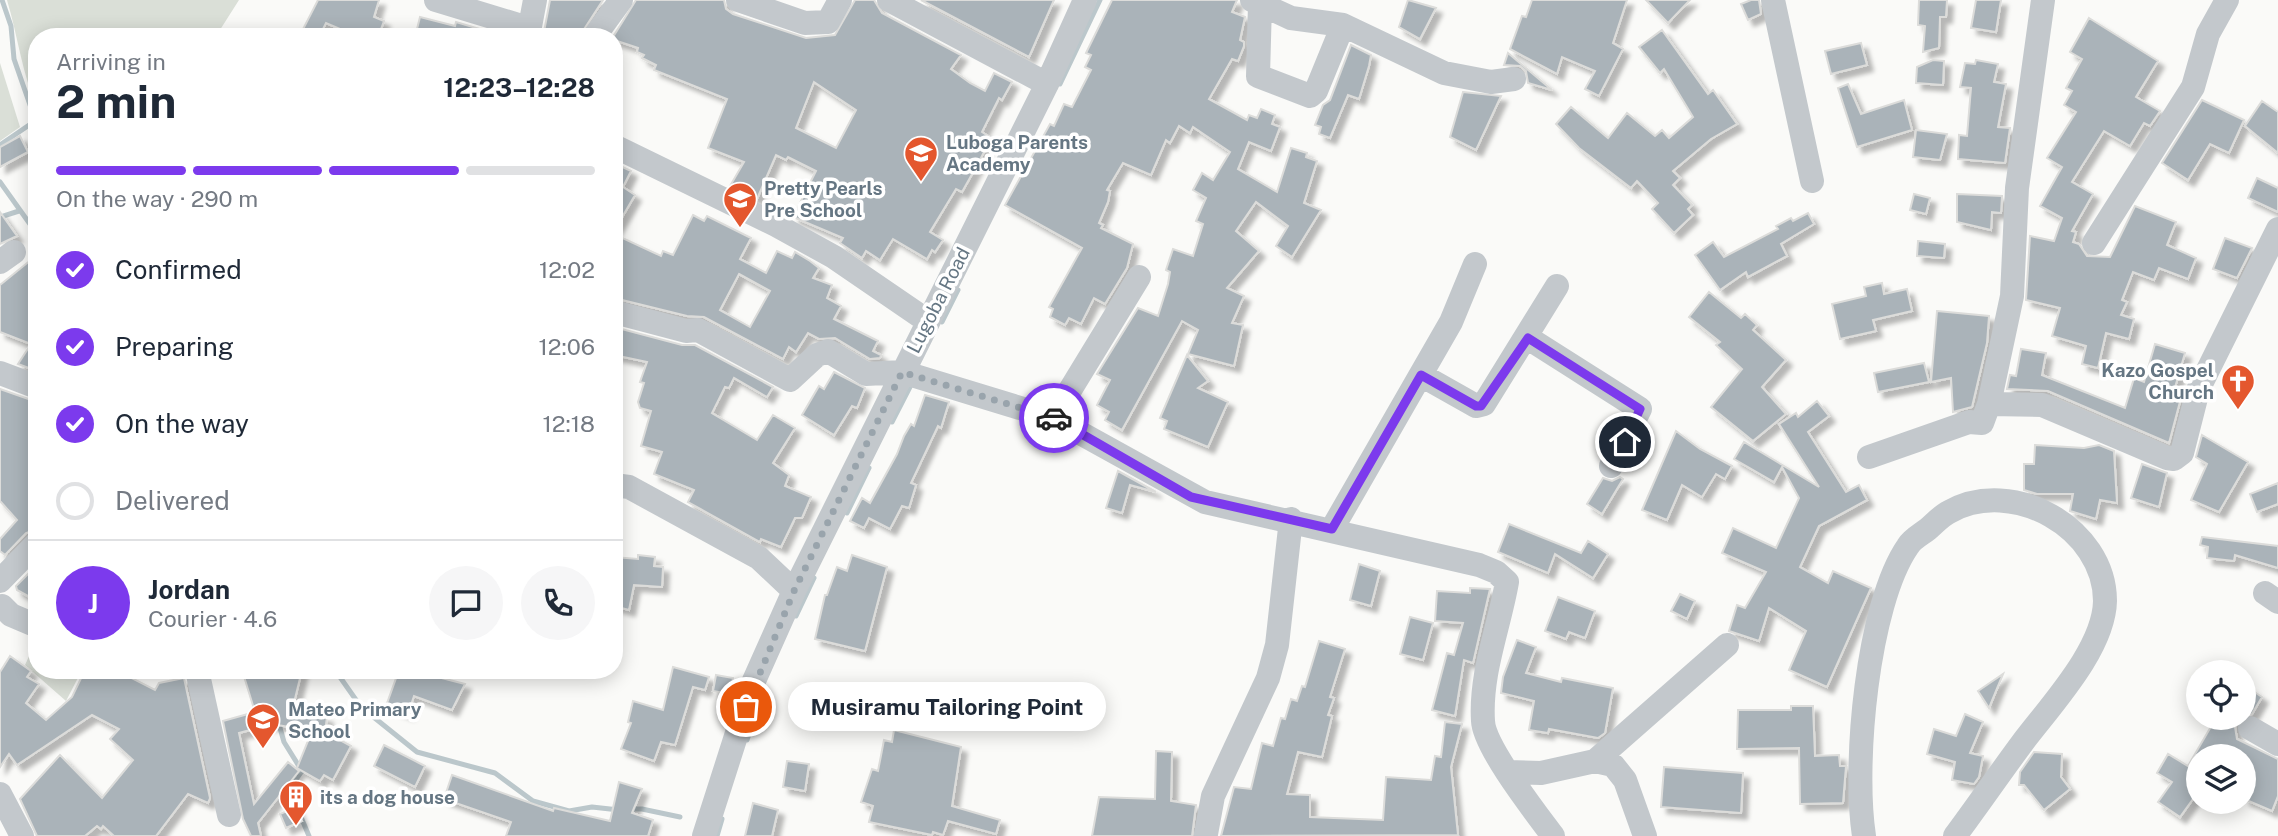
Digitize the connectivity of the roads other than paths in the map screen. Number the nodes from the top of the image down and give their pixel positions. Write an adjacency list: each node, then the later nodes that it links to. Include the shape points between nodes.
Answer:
1 (436, 0): 13 (street)
2 (535, 0): 14 (street)
3 (621, 0): 15 (street)
4 (738, 0): 5 (street, via 805,23 828,22)
5 (841, 0)
6 (889, 0): 17 (street)
7 (1085, 0): 17 (street, Lugoba Road)
8 (1773, 0): 19 (street)
9 (2043, 0): 32 (street, via 2017,188 2012,296)
10 (2227, 0): 21 (street, via 2208,34 2193,87)
11 (1256, 2): 12 (street, via 1291,18); 12 (street, via 1258,76 1310,96)
12 (1342, 25): 16 (street, via 1444,73 1491,82)
13 (516, 28)
14 (529, 28)
15 (601, 28)
16 (1514, 79)
17 (1047, 83): 26 (street, Lugoba Road)
18 (623, 150): 26 (street, via 834,257)
19 (1812, 181)
20 (2278, 229): 32 (street, via 2198,390 2182,453 2177,457 2167,458 2042,405)
21 (2094, 243)
22 (1475, 264): 30 (street)
23 (1139, 277): 33 (street)
24 (1557, 286): 27 (street)
25 (623, 314): 28 (street, via 698,330 790,380 828,351 866,374)
26 (926, 320): 28 (street, Lugoba Road)
27 (1528, 338): 30 (street, via 1481,406); 35 (street, via 1640,409)
28 (902, 372): 33 (street); 41 (street, Lugoba Road)
29 (0, 373): 31 (street)
30 (1421, 375): 38 (street)
31 (28, 384)
32 (1989, 404): 34 (street, via 1982,423 1969,422)
33 (1053, 418): 37 (street, via 1191,497)
34 (1869, 457)
35 (1611, 466)
36 (623, 486): 41 (street, via 759,558)
37 (1291, 519): 38 (street); 52 (street, via 1277,645 1268,678 1213,796)
38 (1332, 529): 49 (street, via 1479,565 1507,582 1487,666 1482,723)
39 (28, 552): 40 (street)
40 (0, 580): 42 (street)
41 (794, 591): 54 (street, Lugoba Road, via 754,683)
42 (1, 607): 43 (street)
43 (28, 622)
44 (1727, 645): 48 (street)
45 (199, 679): 51 (street)
46 (2254, 730): 47 (street)
47 (2278, 744)
48 (1595, 761): 49 (street, via 1541,773); 56 (street, via 1613,765 1625,780)
49 (1507, 772): 55 (street)
50 (0, 794): 53 (street)
51 (229, 815)
52 (1206, 834)
53 (22, 836)
54 (704, 836)
55 (1553, 836)
56 (1645, 836)
57 (1864, 836): 58 (street, via 1863,718 1888,590 1908,545 1950,511 1983,502 2013,501 2071,527 2094,558 2105,601 2097,631 2075,675)
58 (1955, 836)

